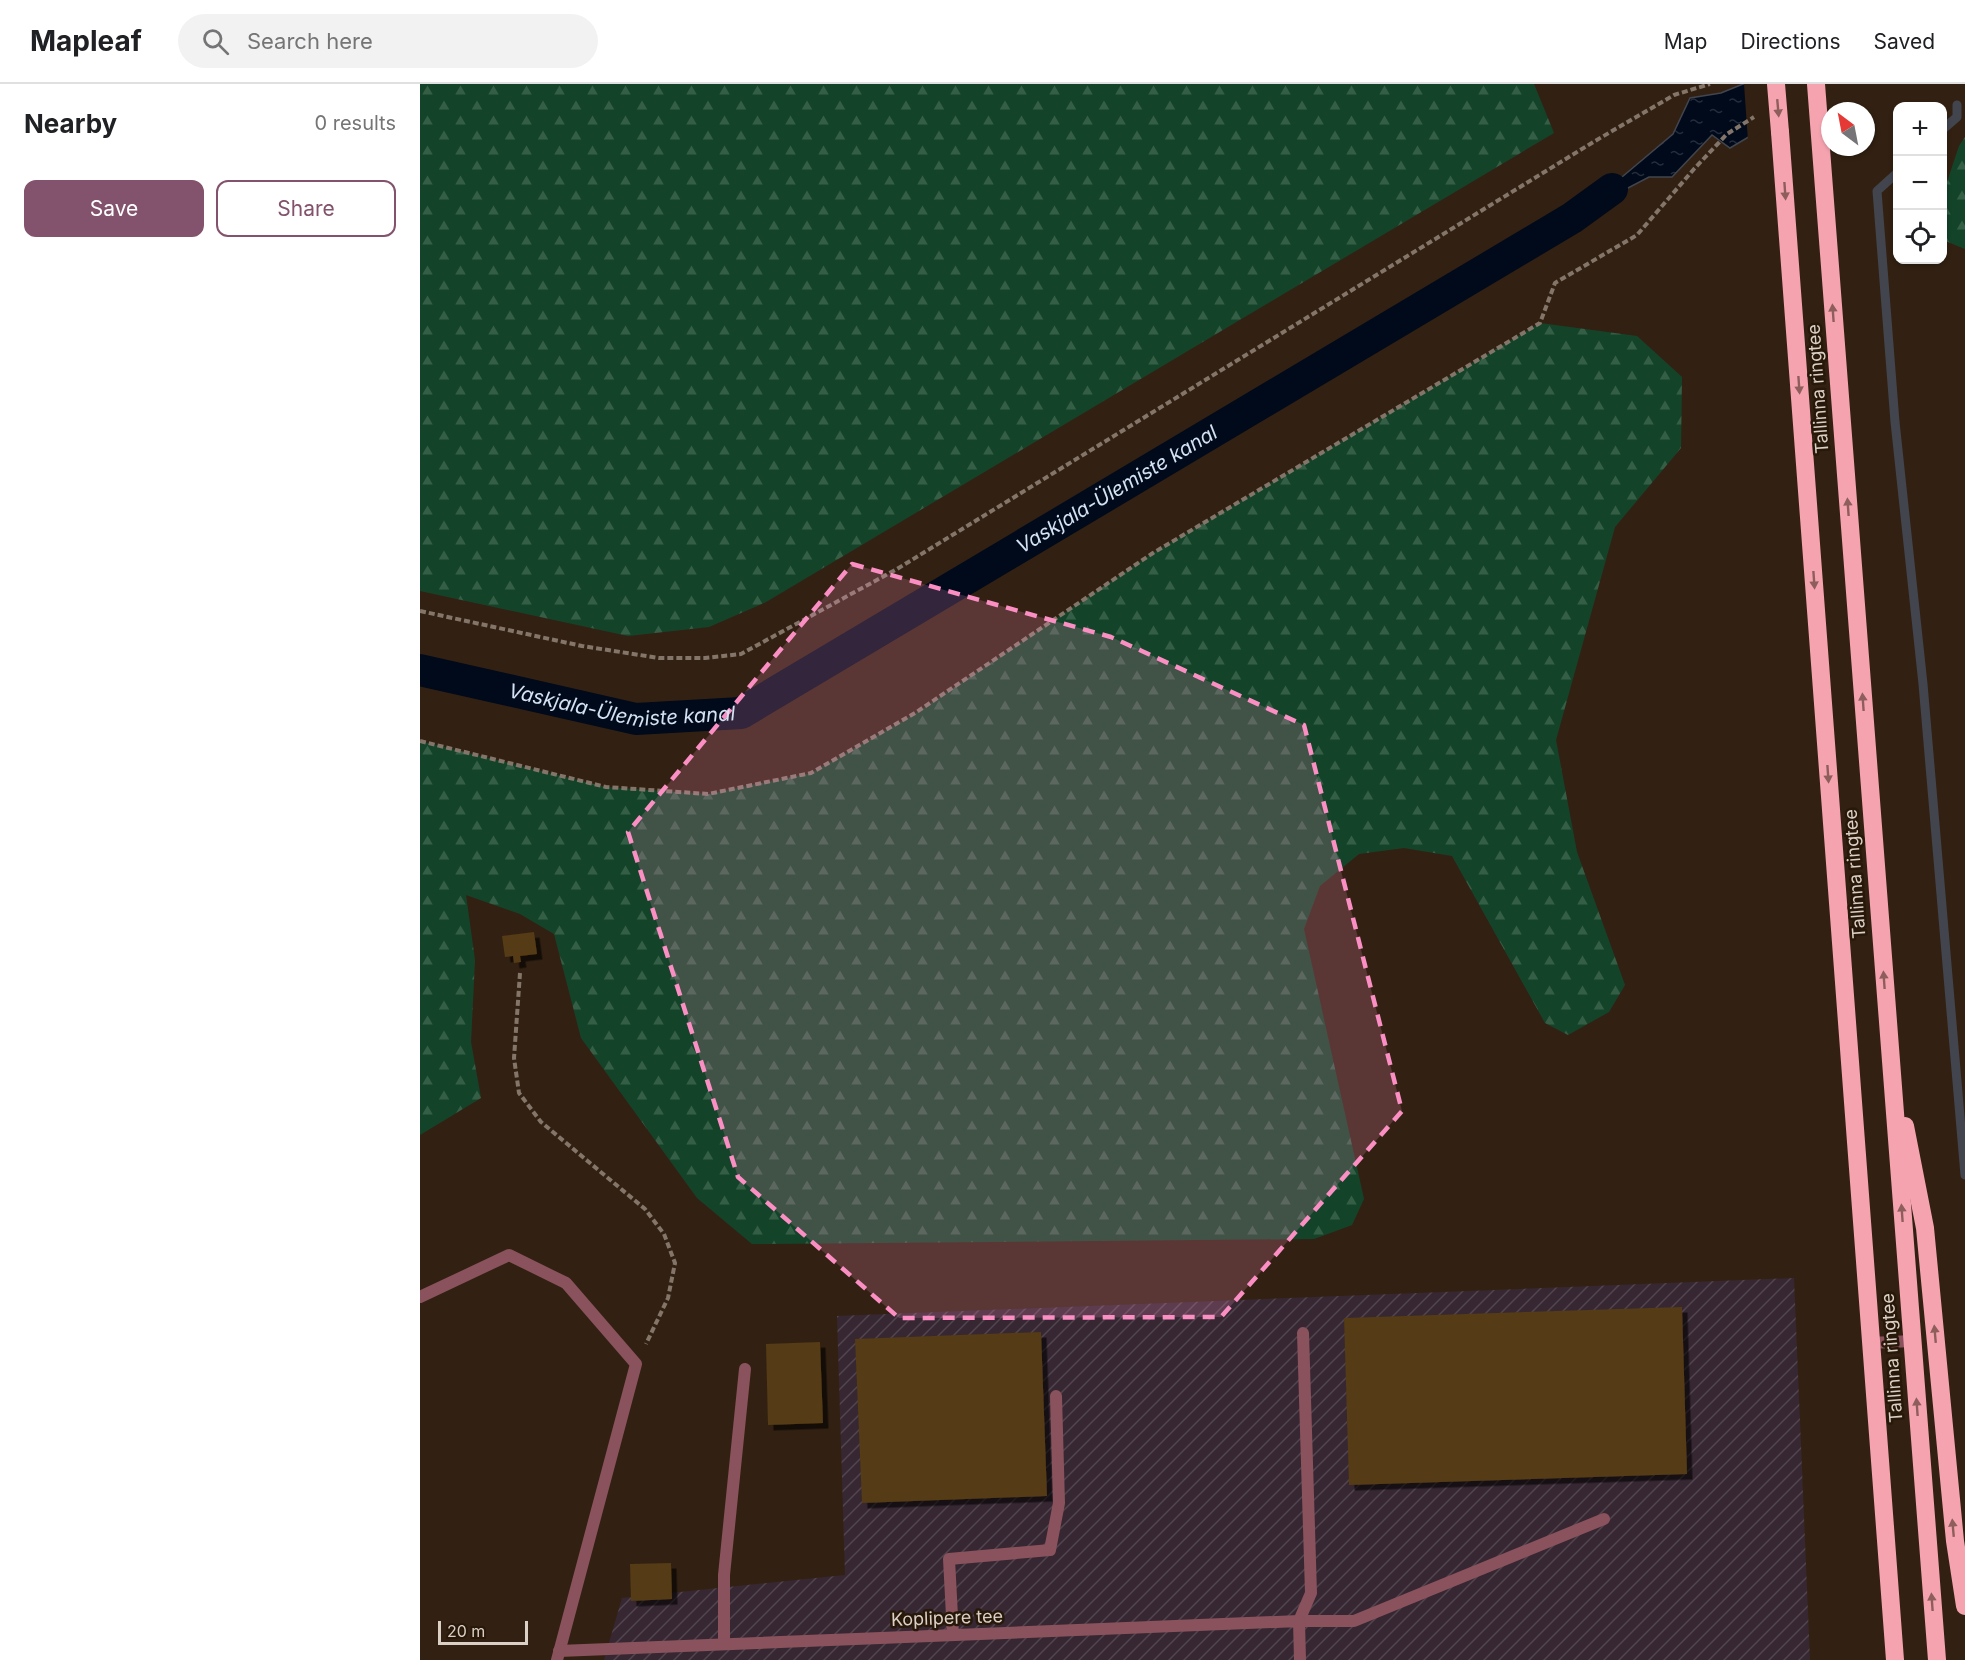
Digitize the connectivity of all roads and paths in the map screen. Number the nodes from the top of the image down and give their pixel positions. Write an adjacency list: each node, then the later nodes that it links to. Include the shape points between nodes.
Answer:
1 (1710, 84): 5 (path, via 1674,95 1595,141 897,569 741,654 659,658 582,646)
2 (1776, 84): 12 (highway, Tallinna ringtee, one-way to 12, bridge)
3 (1816, 84): 8 (highway, Tallinna ringtee, one-way to 3)
4 (1763, 111): 6 (path, via 1727,134 1637,235 1555,283 1540,323 1153,553 915,712 811,773 708,794 606,787)
5 (420, 611)
6 (420, 741)
7 (520, 973): 13 (path, via 514,1058 519,1093 541,1122 645,1209 664,1234 675,1263 668,1298)
8 (1888, 1038): 11 (highway, Tallinna ringtee, one-way to 8); 17 (highway, one-way to 8, via 1925,1228)
9 (420, 1297): 13 (lane, via 509,1255 566,1283)
10 (1302, 1333): 18 (lane, via 1311,1593)
11 (1912, 1341): 12 (lane); 24 (highway, Tallinna ringtee, one-way to 11)
12 (1871, 1343): 23 (highway, Tallinna ringtee)
13 (636, 1364): 21 (lane, Koplipere tee)
14 (745, 1369): 20 (lane, via 724,1575)
15 (1056, 1396): 19 (lane, via 1059,1503 1050,1550 949,1559)
16 (1604, 1519): 18 (lane, Koplipere tee, via 1354,1622)
17 (1965, 1606)
18 (1299, 1622): 19 (lane, Koplipere tee); 22 (lane)
19 (953, 1635): 20 (lane, Koplipere tee)
20 (724, 1644): 21 (lane, Koplipere tee)
21 (558, 1655)
22 (1300, 1660)
23 (1895, 1660)
24 (1937, 1660)

